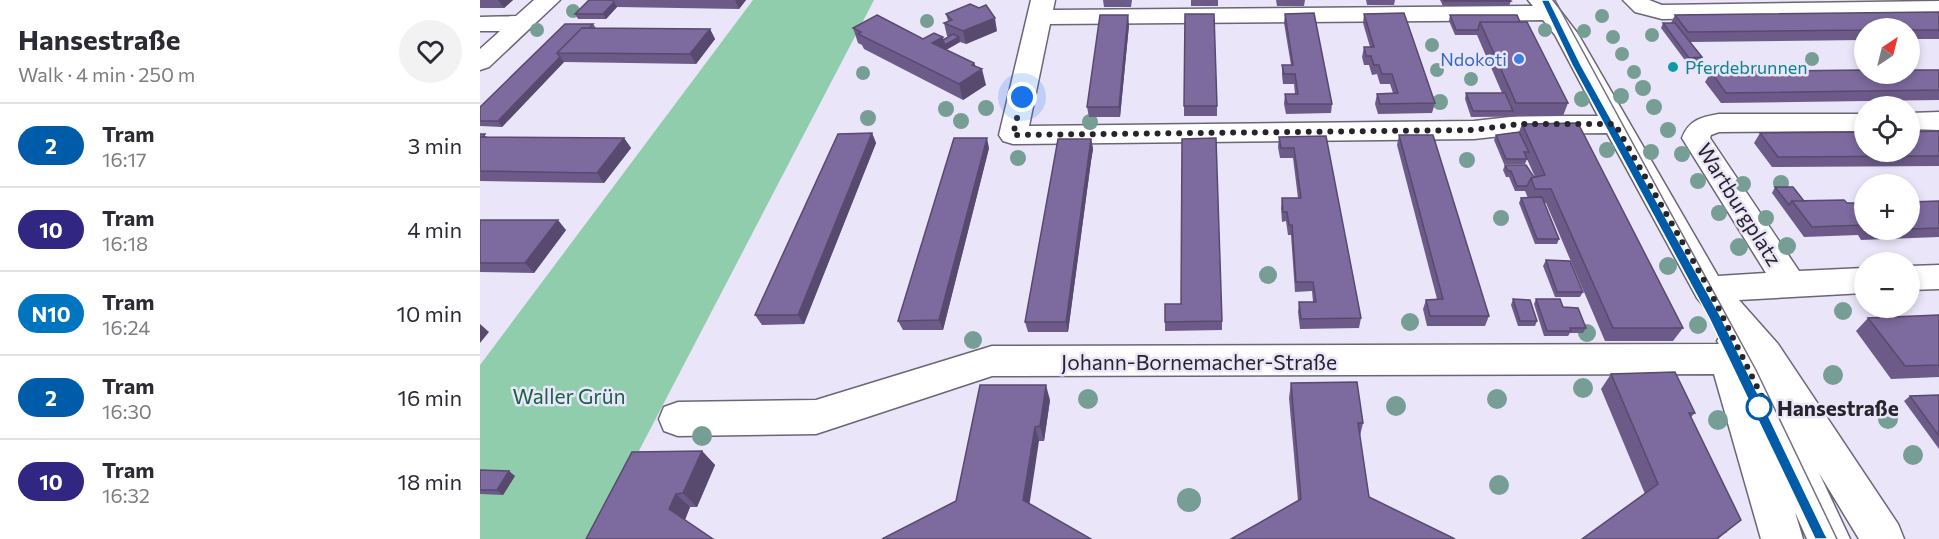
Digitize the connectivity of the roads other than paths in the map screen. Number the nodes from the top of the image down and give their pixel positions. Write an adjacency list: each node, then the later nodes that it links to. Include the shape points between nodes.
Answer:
1 (548, 0): 6 (street)
2 (1635, 0): 3 (street, via 1664,16)
3 (1939, 8)
4 (1041, 9): 5 (street); 12 (street, via 1013,135 1474,130 1519,124)
5 (1554, 12): 12 (street)
6 (523, 23): 7 (street); 8 (street)
7 (480, 24)
8 (480, 62)
9 (1920, 121): 10 (street)
10 (1939, 121)
11 (1854, 122): 16 (street, Wartburgplatz, via 1730,119 1705,125 1698,131 1696,138)
12 (1615, 124): 17 (street)
13 (1939, 277): 14 (street)
14 (1920, 278)
15 (1854, 281): 16 (street)
16 (1790, 284): 17 (street)
17 (1709, 289): 18 (street); 21 (street); 22 (street, via 1765,354)
18 (1729, 359): 19 (street, Johann-Bornemacher-Straße, via 992,361 816,417); 20 (street)
19 (678, 419)
20 (1782, 539)
21 (1829, 539)
22 (1883, 539)

